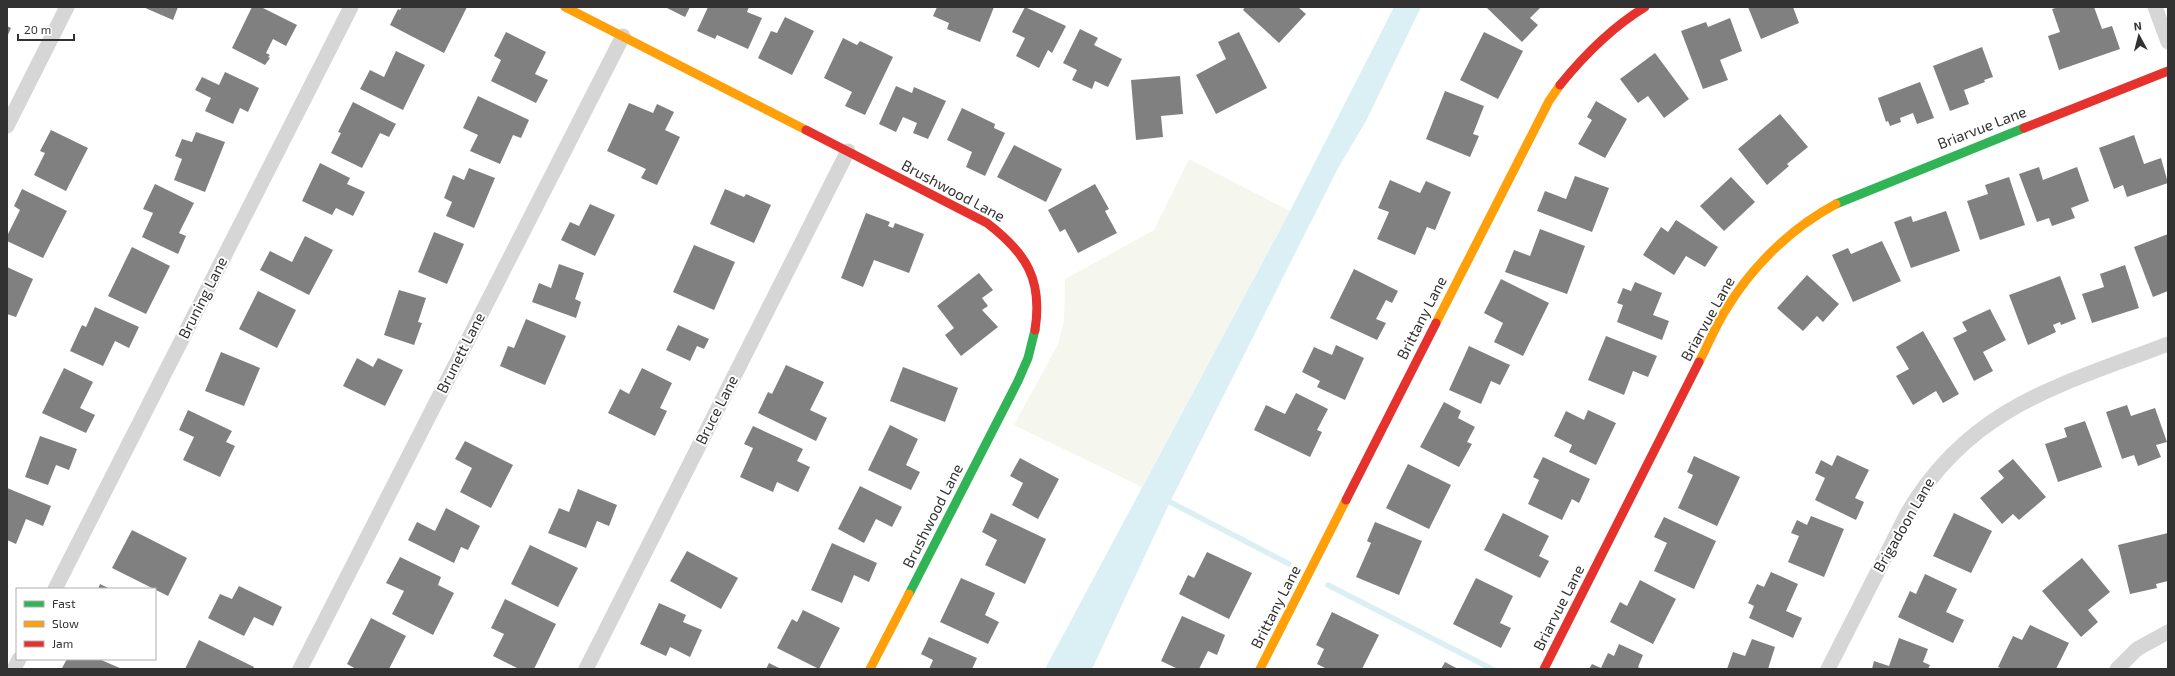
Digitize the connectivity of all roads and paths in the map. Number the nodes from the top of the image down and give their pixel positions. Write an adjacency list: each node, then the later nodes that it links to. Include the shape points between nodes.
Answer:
1 (67, 7): 9 (street)
2 (351, 7): 12 (street, Bruning Lane)
3 (565, 7): 6 (street, Brushwood Lane)
4 (1645, 7): 19 (street, Brittany Lane, via 1600,38 1549,101)
5 (2155, 7): 7 (street)
6 (623, 36): 10 (street, Brushwood Lane); 16 (street, Brunett Lane)
7 (2168, 42)
8 (2168, 71): 20 (street, Briarvue Lane, via 1856,194 1808,219 1780,242 1745,280 1726,311)
9 (7, 126)
10 (848, 151): 17 (street, Bruce Lane); 18 (street, Brushwood Lane, via 1000,231 1017,248 1029,268 1038,294 1032,348 1018,381)
11 (2168, 344): 21 (street, Brigadoon Lane, via 2021,403 1984,426 1949,456 1921,490 1908,512)
12 (56, 588)
13 (2168, 632): 22 (street, via 2137,649)
14 (19, 660): 15 (street)
15 (14, 669)
16 (300, 669)
17 (586, 669)
18 (870, 669)
19 (1260, 669)
20 (1544, 669)
21 (1828, 669)
22 (2117, 669)

